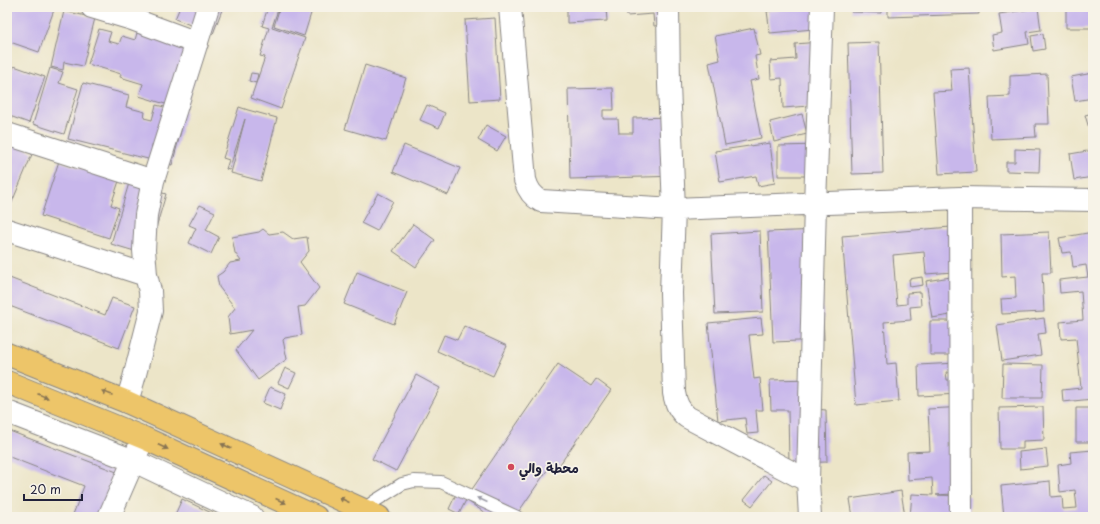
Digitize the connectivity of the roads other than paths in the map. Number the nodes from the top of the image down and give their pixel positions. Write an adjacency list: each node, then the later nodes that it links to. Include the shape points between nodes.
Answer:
1 (92, 7): 6 (street)
2 (208, 7): 6 (street)
3 (510, 7): 12 (street, via 525,180 533,197 546,202)
4 (668, 7): 12 (street)
5 (822, 7): 11 (street)
6 (197, 43): 8 (street)
7 (7, 134): 8 (street)
8 (153, 181): 14 (street, via 146,215)
9 (960, 198): 10 (street); 11 (street); 28 (street)
10 (1093, 200)
11 (815, 204): 12 (street); 21 (street)
12 (674, 209): 21 (street, via 671,294 676,403 687,417)
13 (7, 230): 14 (street)
14 (146, 275): 17 (street, via 151,311)
15 (7, 354): 17 (main road, one-way to 15)
16 (7, 382): 19 (main road, one-way to 19)
17 (127, 402): 22 (main road, one-way to 17)
18 (7, 412): 20 (street)
19 (144, 438): 20 (street); 25 (main road, one-way to 25)
20 (134, 460): 23 (street); 24 (street)
21 (808, 481): 27 (street)
22 (368, 514): 26 (lane, one-way to 22, via 441,482 414,481 389,491)
23 (109, 517)
24 (252, 517)
25 (316, 517)
26 (517, 517)
27 (810, 517)
28 (961, 517)

